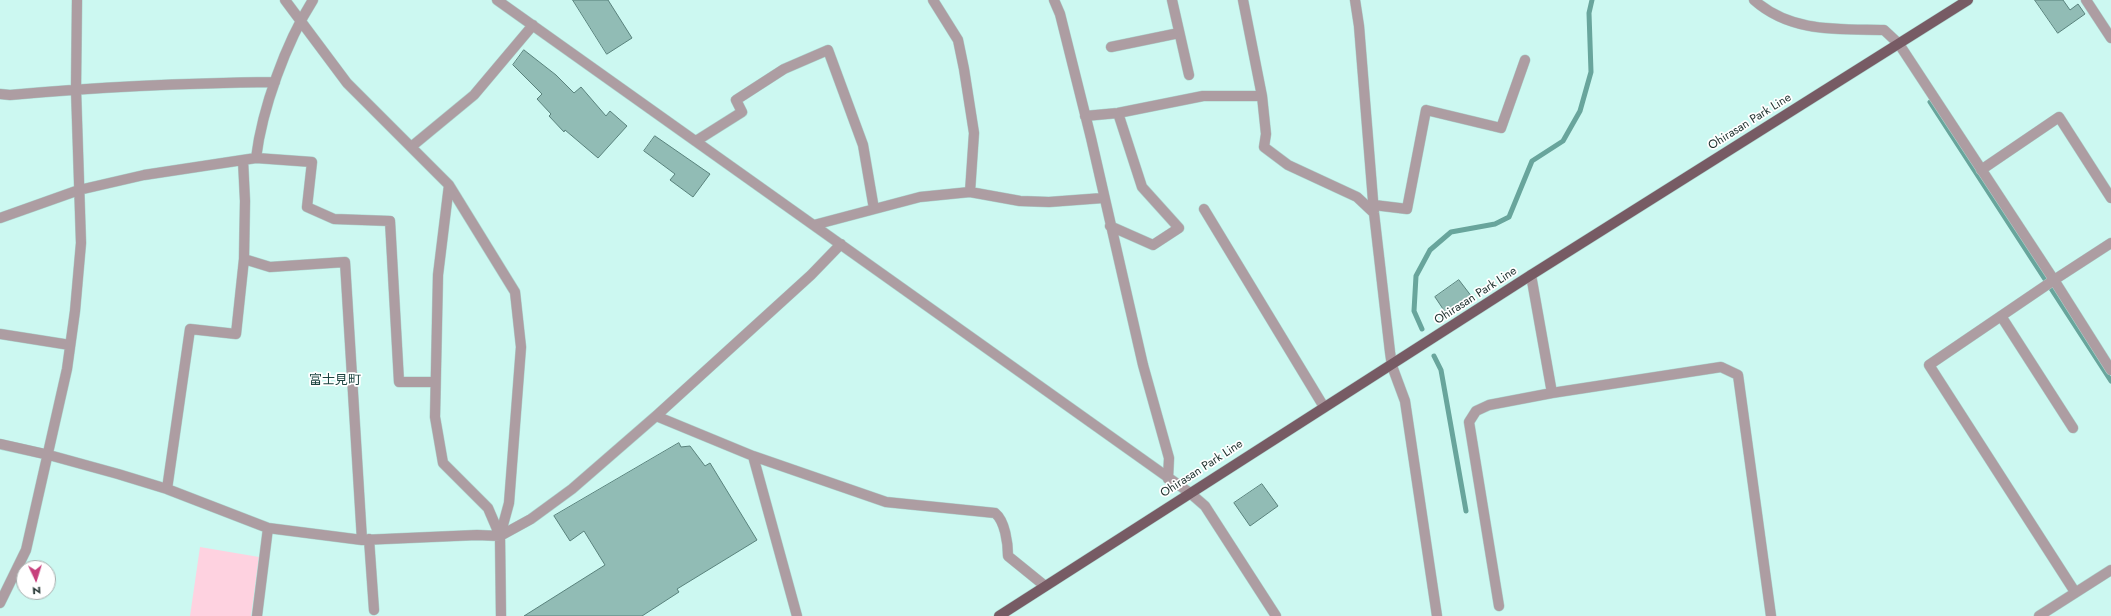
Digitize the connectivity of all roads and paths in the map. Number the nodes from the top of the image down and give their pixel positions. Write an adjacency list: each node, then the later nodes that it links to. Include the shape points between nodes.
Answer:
1 (77, 0): 22 (street)
2 (285, 0): 13 (street)
3 (313, 0): 13 (street)
4 (497, 0): 14 (street)
5 (933, 0): 34 (street, via 958,40 964,69 974,133)
6 (1054, 0): 26 (street, via 1060,14)
7 (1172, 0): 15 (street)
8 (1243, 0): 24 (street)
9 (1355, 0): 39 (street)
10 (1968, 0): 17 (main road, Ohirasan Park Line)
11 (2086, 0): 16 (street)
12 (1756, 1): 17 (street, via 1791,22 1824,28 1884,30)
13 (300, 20): 21 (street); 28 (street, via 347,83)
14 (533, 25): 27 (street); 28 (street, via 474,95)
15 (1179, 33): 18 (street); 20 (street)
16 (2111, 38)
17 (1899, 44): 31 (street); 46 (main road, Ohirasan Park Line)
18 (1111, 47)
19 (1525, 60): 39 (street, via 1501,128 1426,110 1407,209)
20 (1189, 75)
21 (275, 82): 22 (street); 29 (street, via 258,138)
22 (76, 89): 23 (street); 33 (street)
23 (0, 94)
24 (1262, 96): 25 (street, via 1203,96); 39 (street, via 1266,134 1264,147 1288,165 1357,197)
25 (1118, 113): 26 (street); 42 (street, via 1142,187 1179,228 1152,245)
26 (1085, 116): 35 (street)
27 (696, 141): 37 (street, via 742,112 736,100 784,69 828,50 863,145); 41 (street)
28 (411, 147): 32 (street)
29 (256, 158): 30 (street); 53 (street, via 312,162 307,207 334,219 390,221 399,382)
30 (243, 160): 33 (street, via 144,175); 45 (street)
31 (1981, 170): 36 (street, via 2059,117); 47 (street)
32 (449, 185): 53 (street, via 438,275); 65 (street, via 515,292 521,347 508,503)
33 (79, 190): 40 (street); 50 (street, via 81,243)
34 (970, 192): 35 (street, via 1049,202); 37 (street, via 920,197)
35 (1103, 198): 42 (street)
36 (2111, 198)
37 (874, 209): 41 (street)
38 (1204, 209): 55 (street)
39 (1374, 209): 51 (street)
40 (0, 218)
41 (814, 225): 44 (street)
42 (1110, 226): 61 (street, via 1143,365 1169,458)
43 (2111, 243): 47 (street)
44 (841, 244): 56 (street, via 811,275); 61 (street)
45 (244, 260): 62 (street, via 236,334 190,329); 66 (street, via 270,267 345,262)
46 (1531, 275): 51 (main road, Ohirasan Park Line); 54 (street)
47 (2054, 280): 48 (street); 52 (street)
48 (2001, 316): 57 (street); 69 (street, via 1929,365)
49 (0, 334): 50 (street)
50 (70, 345): 59 (street)
51 (1392, 366): 55 (main road, Ohirasan Park Line); 78 (street, via 1404,401)
52 (2111, 370)
53 (435, 382): 65 (street, via 435,417 443,463 488,508)
54 (1552, 393): 71 (street, via 1489,406 1476,411 1469,422); 79 (street, via 1720,367 1738,375)
55 (1324, 407): 63 (main road, Ohirasan Park Line)
56 (656, 416): 60 (street); 65 (street, via 572,489 531,519)
57 (2073, 428)
58 (0, 444): 59 (street)
59 (48, 455): 62 (street); 70 (street, via 26,550)
60 (753, 456): 68 (street, via 886,502 995,513 1000,517 1008,546 1008,556); 75 (street)
61 (1168, 479): 63 (street)
62 (167, 489): 64 (street)
63 (1190, 493): 68 (main road, Ohirasan Park Line); 77 (street, via 1205,506)
64 (268, 528): 66 (street); 73 (street)
65 (500, 536): 66 (street); 74 (street)
66 (366, 540): 72 (street)
67 (2111, 570): 69 (street)
68 (1045, 586): 76 (main road, Ohirasan Park Line)
69 (2075, 592): 80 (street)
70 (0, 603)
71 (1500, 606)
72 (374, 610)
73 (257, 616)
74 (501, 616)
75 (797, 616)
76 (999, 616)
77 (1276, 616)
78 (1437, 616)
79 (1771, 616)
80 (2039, 616)

